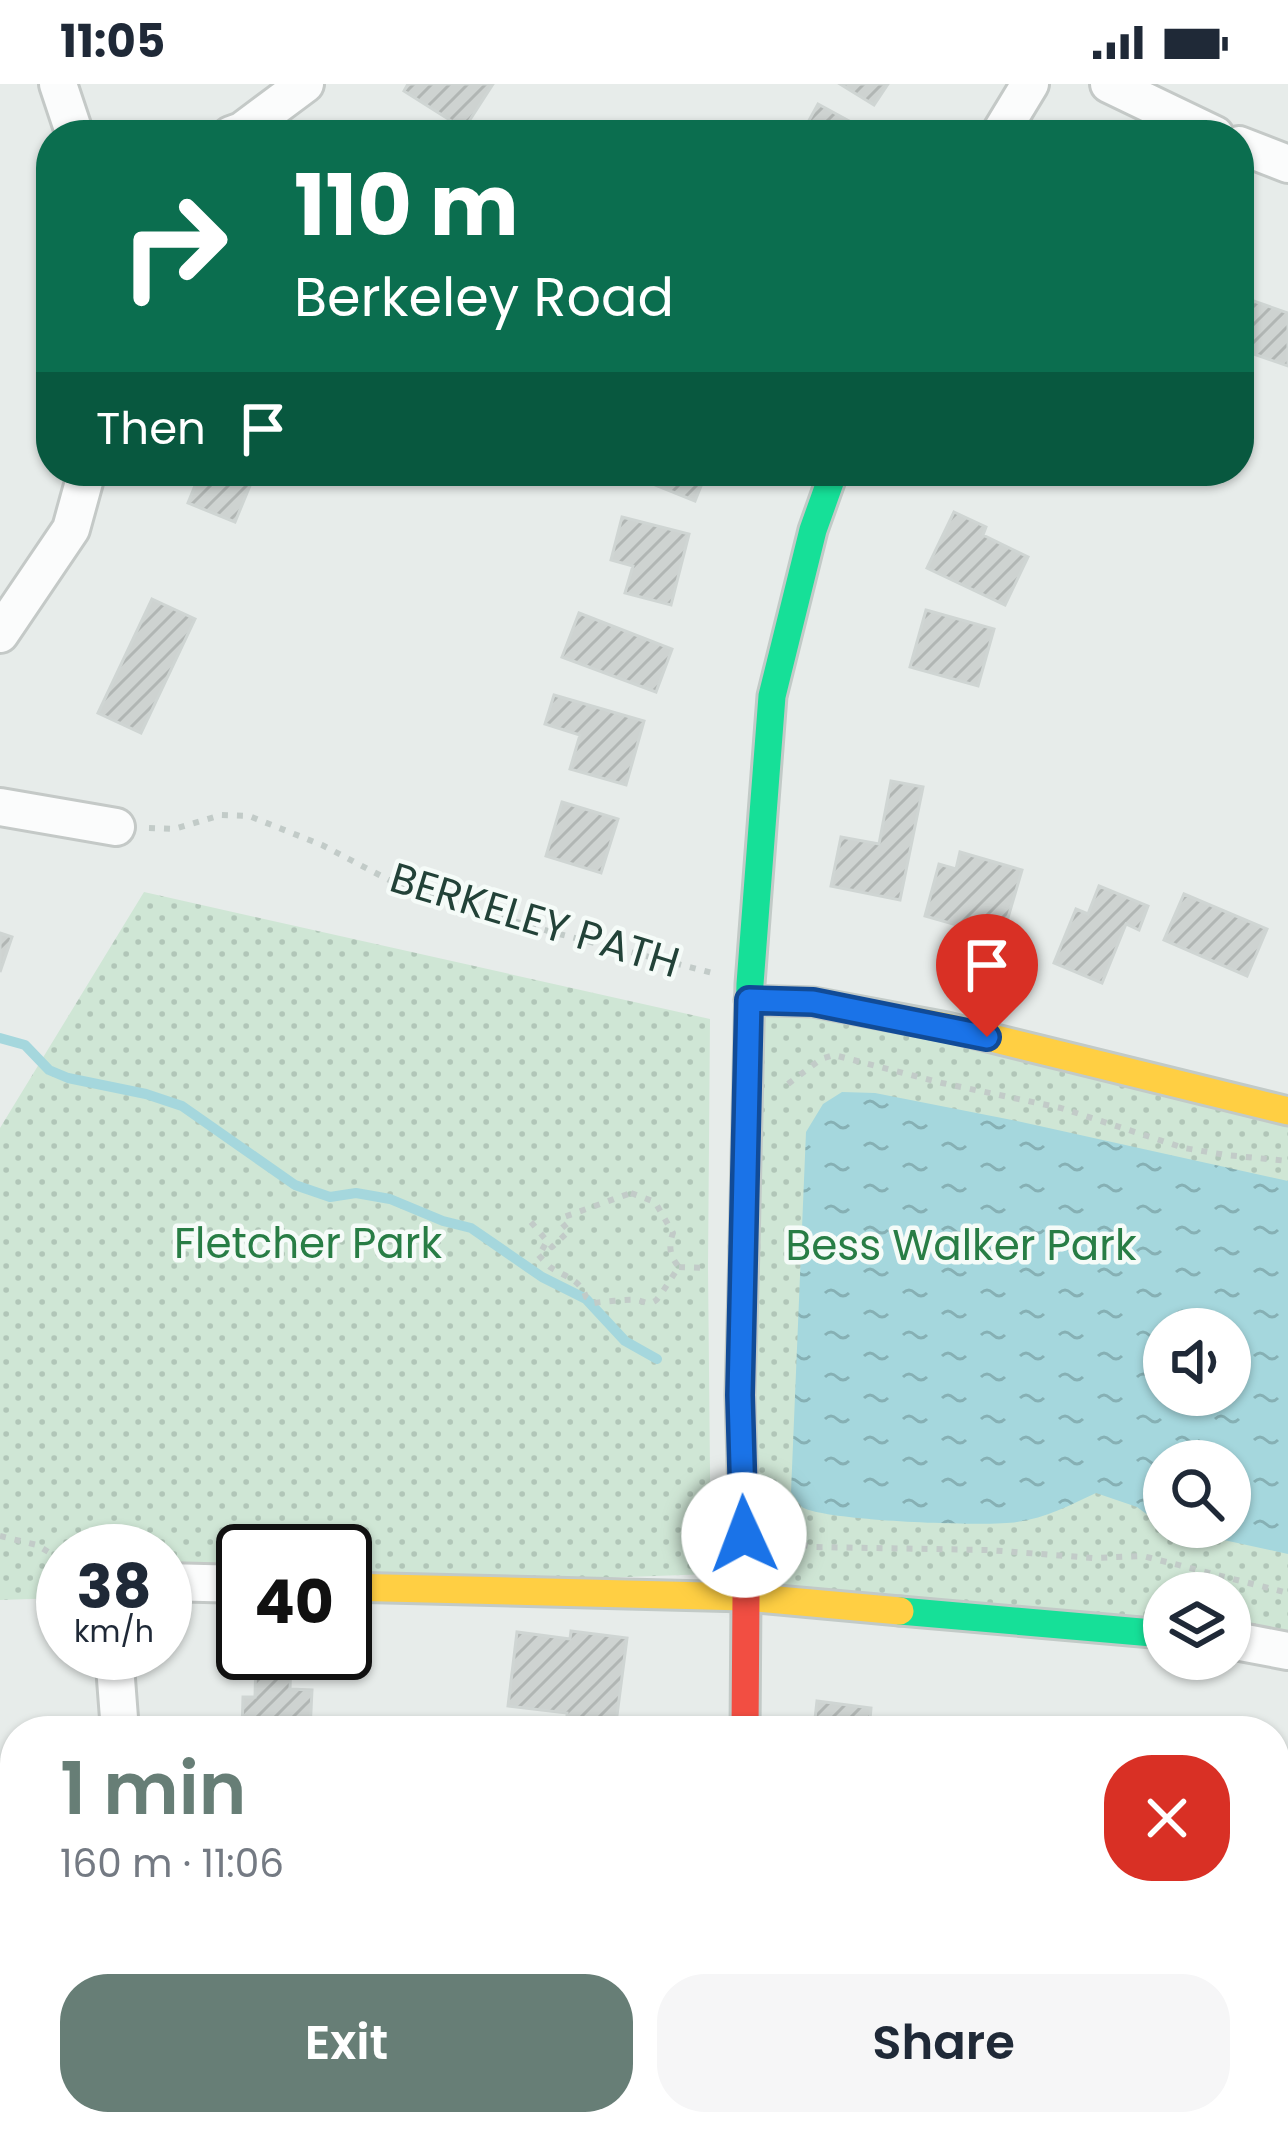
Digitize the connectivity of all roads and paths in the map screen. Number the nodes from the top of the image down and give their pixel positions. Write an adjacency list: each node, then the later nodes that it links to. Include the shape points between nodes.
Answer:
1 (58, 84): 5 (street)
2 (305, 84): 6 (street)
3 (1030, 84): 7 (street)
4 (1108, 84): 8 (street)
5 (70, 120)
6 (257, 120)
7 (1008, 120)
8 (1180, 120)
9 (1254, 151): 10 (street)
10 (1288, 164)
11 (84, 486): 13 (street, via 71,529)
12 (829, 486): 16 (street, via 772,696)
13 (0, 634)
14 (0, 807): 15 (street)
15 (116, 827): 16 (path, BERKELEY PATH, via 175,830 221,815 249,817 412,892)
16 (749, 992): 17 (street); 18 (street, via 946,1027)
17 (747, 1101): 19 (path, via 774,1094 834,1055 1061,1108 1184,1148); 24 (street)
18 (1288, 1112)
19 (1288, 1160)
20 (531, 1222): 21 (path)
21 (547, 1241): 22 (path, via 537,1254 594,1303 651,1303); 22 (path, via 555,1245 568,1231 564,1217 631,1193 655,1202 667,1220)
22 (679, 1268): 23 (path)
23 (709, 1268)
24 (744, 1535): 28 (path, via 814,1546 1143,1556); 29 (street)
25 (0, 1536): 26 (path)
26 (36, 1545)
27 (372, 1588): 29 (street)
28 (1288, 1593)
29 (746, 1597): 30 (street); 35 (street)
30 (1143, 1632)
31 (1251, 1644): 32 (street)
32 (1288, 1651)
33 (116, 1680): 34 (street)
34 (119, 1716)
35 (745, 1716)

